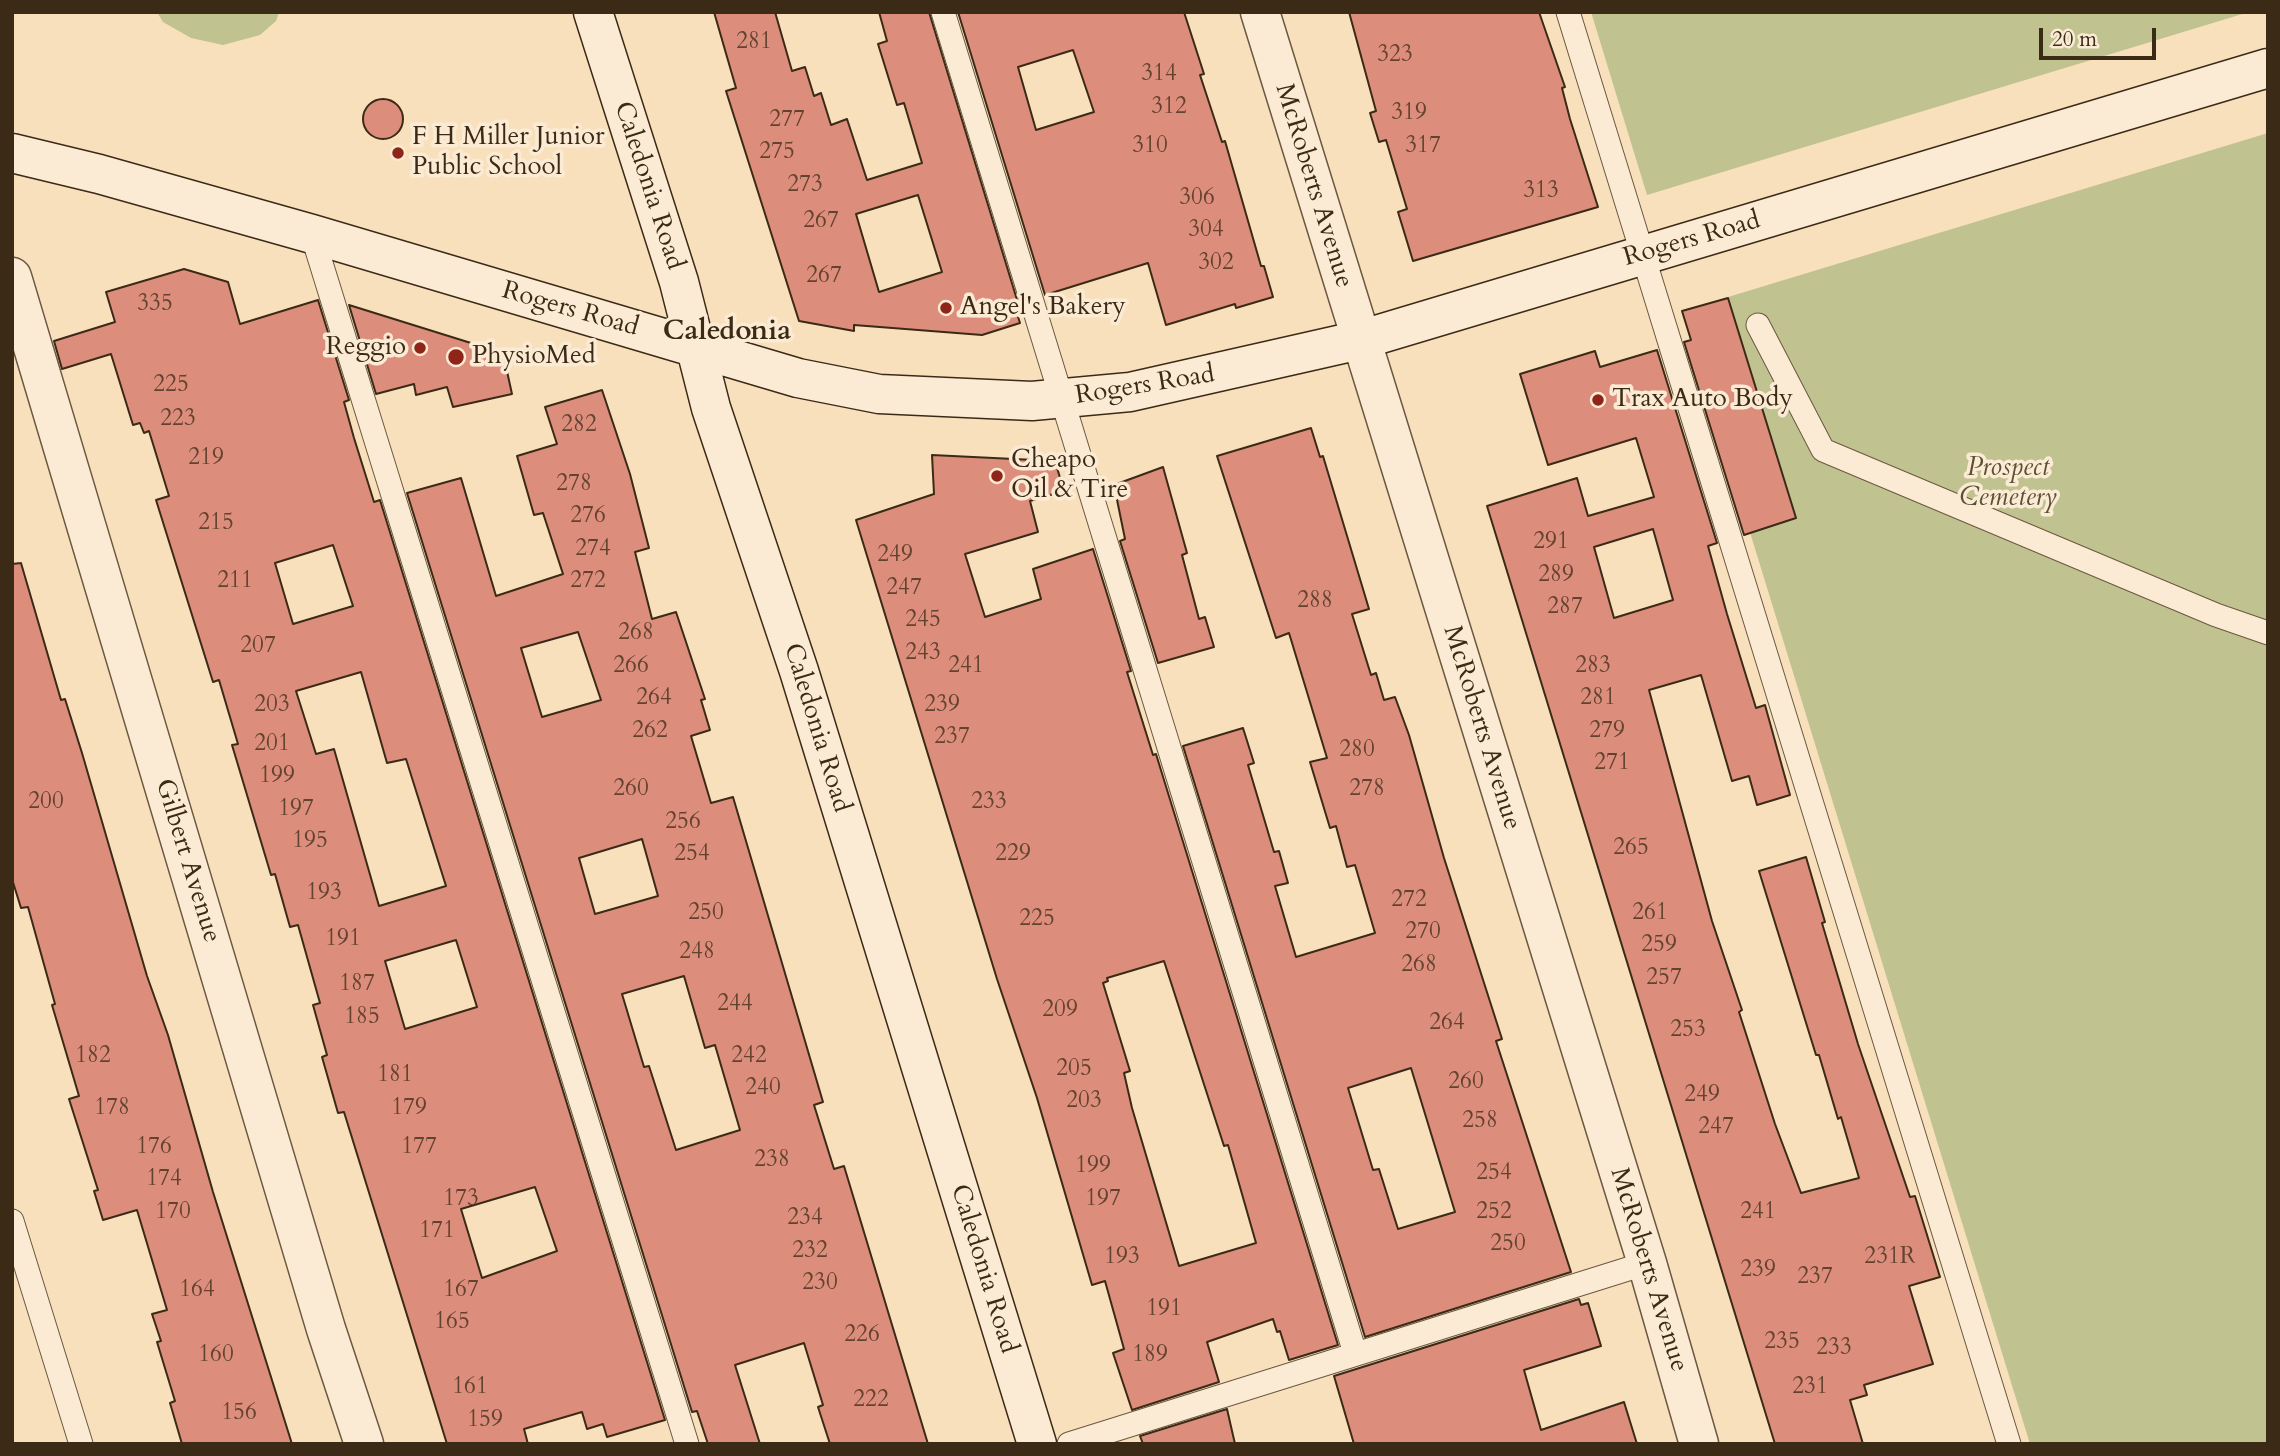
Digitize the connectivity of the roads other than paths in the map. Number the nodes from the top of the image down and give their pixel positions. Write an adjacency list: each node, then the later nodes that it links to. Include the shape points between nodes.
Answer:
1 (593, 12): 12 (street, Caledonia Road, via 680,282)
2 (943, 12): 13 (lane)
3 (1260, 12): 11 (street, McRoberts Avenue)
4 (1568, 12): 8 (lane)
5 (2268, 68): 8 (street, Rogers Road)
6 (12, 153): 7 (street, Rogers Road)
7 (312, 234): 12 (street, Rogers Road); 20 (lane)
8 (1644, 254): 11 (street, Rogers Road); 24 (lane)
9 (12, 277): 19 (street, Gilbert Avenue)
10 (1758, 325): 14 (lane, via 1823,450)
11 (1360, 340): 13 (street, Rogers Road, via 1130,393); 16 (street, McRoberts Avenue)
12 (694, 347): 13 (street, Rogers Road, via 798,378 880,394); 21 (street, Caledonia Road, via 799,671)
13 (1063, 400): 17 (lane)
14 (2268, 633)
15 (12, 1221): 18 (lane)
16 (1647, 1263): 17 (lane); 23 (street, McRoberts Avenue)
17 (1354, 1353): 22 (lane)
18 (80, 1444)
19 (364, 1444)
20 (687, 1444)
21 (1037, 1444)
22 (1069, 1444)
23 (1699, 1444)
24 (2009, 1444)

